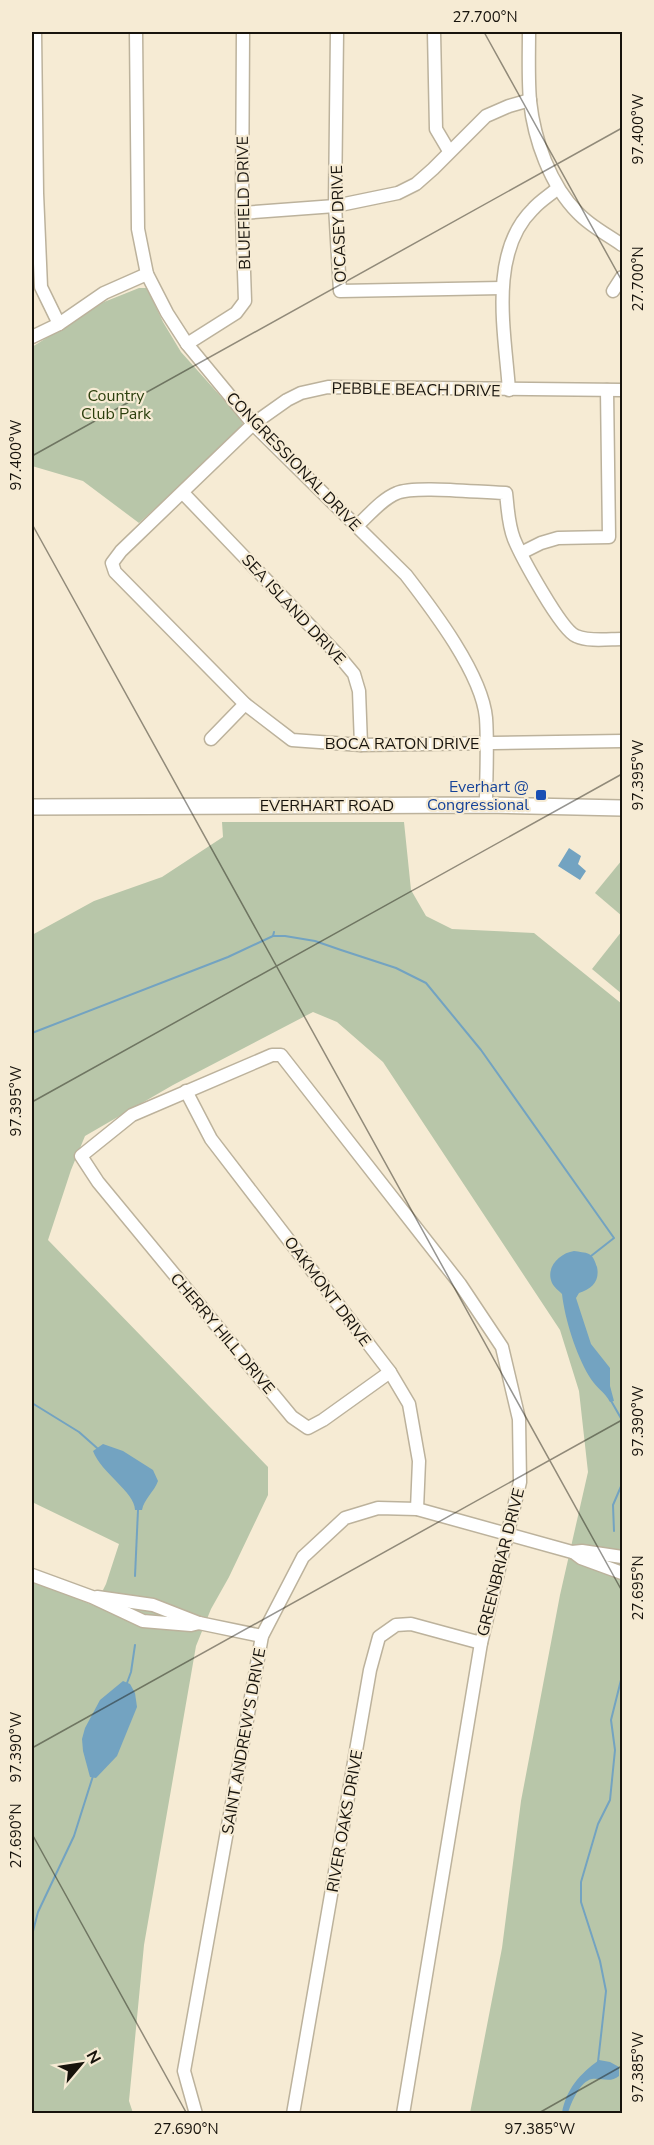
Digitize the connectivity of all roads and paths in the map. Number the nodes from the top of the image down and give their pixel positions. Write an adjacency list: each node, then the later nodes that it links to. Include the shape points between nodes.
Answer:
1 (35, 32): 7 (street)
2 (136, 32): 15 (street, CONGRESSIONAL DRIVE, via 138,229)
3 (243, 32): 13 (street, BLUEFIELD DRIVE)
4 (337, 32): 12 (street, O'CASEY DRIVE)
5 (434, 32): 9 (street, via 436,129)
6 (529, 32): 8 (street)
7 (34, 98): 11 (street)
8 (530, 100): 9 (street, via 486,116); 10 (street, via 546,161)
9 (449, 151): 12 (street, via 416,184 398,192)
10 (558, 188): 14 (street, via 578,214); 17 (street, via 532,210 516,234 505,258)
11 (34, 194): 19 (street, via 41,287)
12 (335, 206): 13 (street); 17 (street, O'CASEY DRIVE, via 340,291)
13 (242, 213): 21 (street, BLUEFIELD DRIVE, via 245,301 236,313)
14 (622, 245)
15 (147, 274): 19 (street, via 104,293); 21 (street, CONGRESSIONAL DRIVE)
16 (622, 277): 18 (street)
17 (502, 288): 22 (street)
18 (613, 291)
19 (59, 324): 20 (street)
20 (32, 337)
21 (187, 344): 25 (street, CONGRESSIONAL DRIVE)
22 (508, 390): 23 (street, PEBBLE BEACH DRIVE); 25 (street, PEBBLE BEACH DRIVE, via 328,387 301,393)
23 (607, 390): 24 (street, PEBBLE BEACH DRIVE); 28 (street, via 609,537 558,538)
24 (622, 390)
25 (253, 424): 26 (street, PEBBLE BEACH DRIVE); 27 (street, CONGRESSIONAL DRIVE)
26 (183, 493): 29 (street, PEBBLE BEACH DRIVE); 35 (street, SEA ISLAND DRIVE, via 354,674 359,691)
27 (357, 526): 28 (street, via 398,492 506,493 508,519); 34 (street, CONGRESSIONAL DRIVE, via 428,603 469,668 486,717)
28 (521, 553): 30 (street, via 558,618 575,636)
29 (112, 563): 31 (street, BOCA RATON DRIVE, via 115,572)
30 (622, 639)
31 (245, 704): 32 (street); 35 (street, BOCA RATON DRIVE, via 292,740)
32 (211, 739)
33 (622, 741): 34 (street, BOCA RATON DRIVE)
34 (486, 743): 35 (street, BOCA RATON DRIVE); 36 (street, CONGRESSIONAL DRIVE)
35 (362, 745)
36 (486, 805): 37 (main road, EVERHART ROAD); 38 (main road, EVERHART ROAD)
37 (32, 807)
38 (622, 808)
39 (186, 1091): 40 (street, GREENBRIAR DRIVE, via 132,1115); 41 (street, OAKMONT DRIVE, via 212,1139); 43 (street, GREENBRIAR DRIVE, via 272,1054 281,1055 460,1284 502,1347 519,1419 520,1482)
40 (81, 1156): 41 (street, CHERRY HILL DRIVE, via 98,1182 292,1417 308,1428)
41 (390, 1372): 42 (street, OAKMONT DRIVE, via 409,1404 420,1461)
42 (417, 1509): 43 (street, SAINT ANDREW'S DRIVE); 50 (street, SAINT ANDREW'S DRIVE, via 378,1508 345,1518 303,1557)
43 (508, 1534): 44 (street, SAINT ANDREW'S DRIVE); 51 (street, GREENBRIAR DRIVE)
44 (572, 1551): 45 (street, SAINT ANDREW'S DRIVE); 46 (street, SAINT ANDREW'S DRIVE)
45 (622, 1557)
46 (622, 1573)
47 (32, 1575): 48 (street)
48 (93, 1597): 49 (street, via 153,1605); 49 (street, via 144,1621)
49 (199, 1623): 50 (street)
50 (262, 1636): 52 (street, SAINT ANDREW'S DRIVE, via 184,2071)
51 (481, 1643): 53 (street, RIVER OAKS DRIVE, via 411,1624 396,1624 379,1636 369,1670); 54 (street, GREENBRIAR DRIVE)
52 (196, 2114)
53 (293, 2114)
54 (403, 2114)

